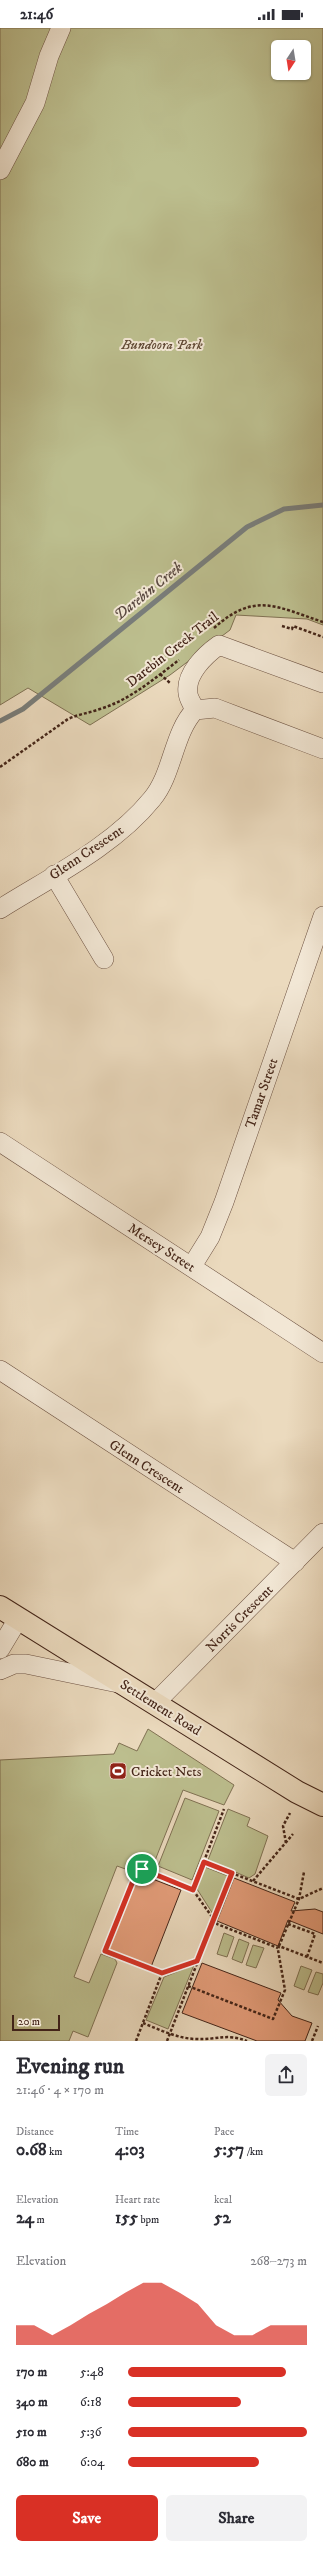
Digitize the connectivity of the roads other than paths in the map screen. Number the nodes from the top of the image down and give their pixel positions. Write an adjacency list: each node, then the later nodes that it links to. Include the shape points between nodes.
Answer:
1 (61, 28): 2 (street, via 49,56 35,103)
2 (0, 170)
3 (323, 683): 4 (street, via 219,645 207,653 189,678 188,693)
4 (195, 710): 5 (street, via 215,708); 6 (street, Glenn Crescent, via 188,718 172,762 153,798 118,834)
5 (323, 749)
6 (54, 875): 7 (street, Glenn Crescent); 9 (street)
7 (0, 909)
8 (323, 916): 11 (street, Tamar Street, via 224,1202 210,1237)
9 (104, 959)
10 (0, 1142): 11 (street, Mersey Street)
11 (192, 1266): 12 (street, Mersey Street)
12 (323, 1353)
13 (0, 1370): 15 (street, Glenn Crescent)
14 (323, 1533): 15 (street, Norris Crescent)
15 (294, 1562): 20 (street, Norris Crescent)
16 (9, 1613): 17 (street); 19 (main road, Settlement Road)
17 (0, 1649)
18 (0, 1670): 19 (street, via 14,1664 26,1664)
19 (123, 1684): 20 (main road, Settlement Road)
20 (155, 1703): 21 (main road, Settlement Road, via 297,1792)
21 (323, 1805)

